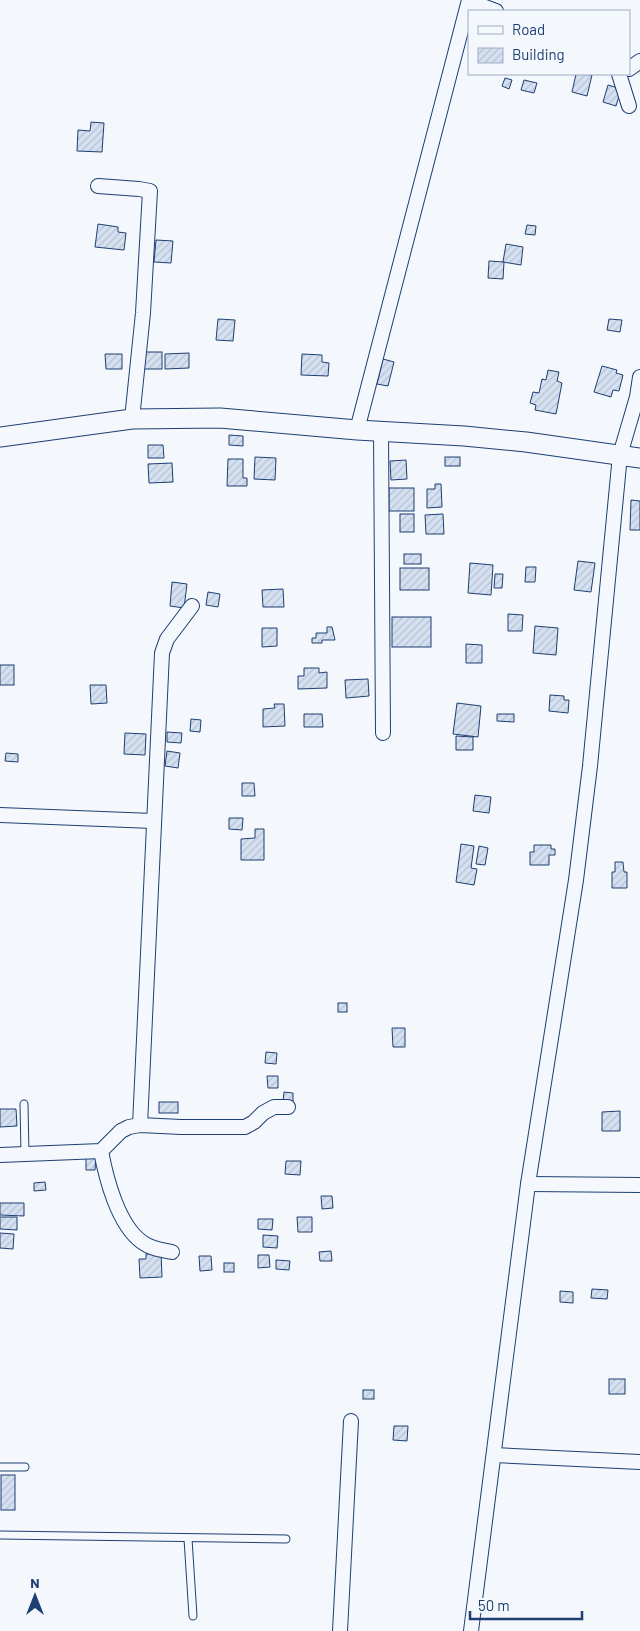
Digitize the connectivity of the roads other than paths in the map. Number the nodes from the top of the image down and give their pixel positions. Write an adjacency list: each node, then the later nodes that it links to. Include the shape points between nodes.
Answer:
1 (469, 0): 2 (street); 8 (street)
2 (494, 10)
3 (619, 75): 4 (street)
4 (629, 106)
5 (98, 186): 7 (street, via 150,192 143,313)
6 (640, 377): 11 (street)
7 (132, 419): 8 (street, via 220,418); 10 (street)
8 (357, 430): 9 (street)
9 (381, 431): 11 (street, via 526,442); 14 (street)
10 (0, 437)
11 (620, 455): 12 (street); 23 (street, via 575,888)
12 (640, 458)
13 (192, 606): 16 (street, via 167,639 162,653)
14 (383, 733)
15 (0, 815): 16 (street)
16 (153, 821): 19 (street)
17 (24, 1104): 21 (lane)
18 (288, 1107): 19 (street, via 274,1107 245,1127)
19 (140, 1125): 20 (street, via 121,1131)
20 (101, 1151): 21 (street); 25 (street, via 106,1179 130,1230 142,1243)
21 (25, 1154): 22 (street)
22 (0, 1155)
23 (528, 1184): 24 (street); 27 (street)
24 (640, 1185)
25 (172, 1252)
26 (351, 1421): 35 (street)
27 (494, 1455): 28 (street); 36 (street)
28 (640, 1462)
29 (0, 1467): 30 (lane)
30 (25, 1467)
31 (0, 1536): 32 (lane)
32 (188, 1539): 33 (lane); 34 (lane)
33 (286, 1539)
34 (193, 1616)
35 (340, 1631)
36 (471, 1631)

